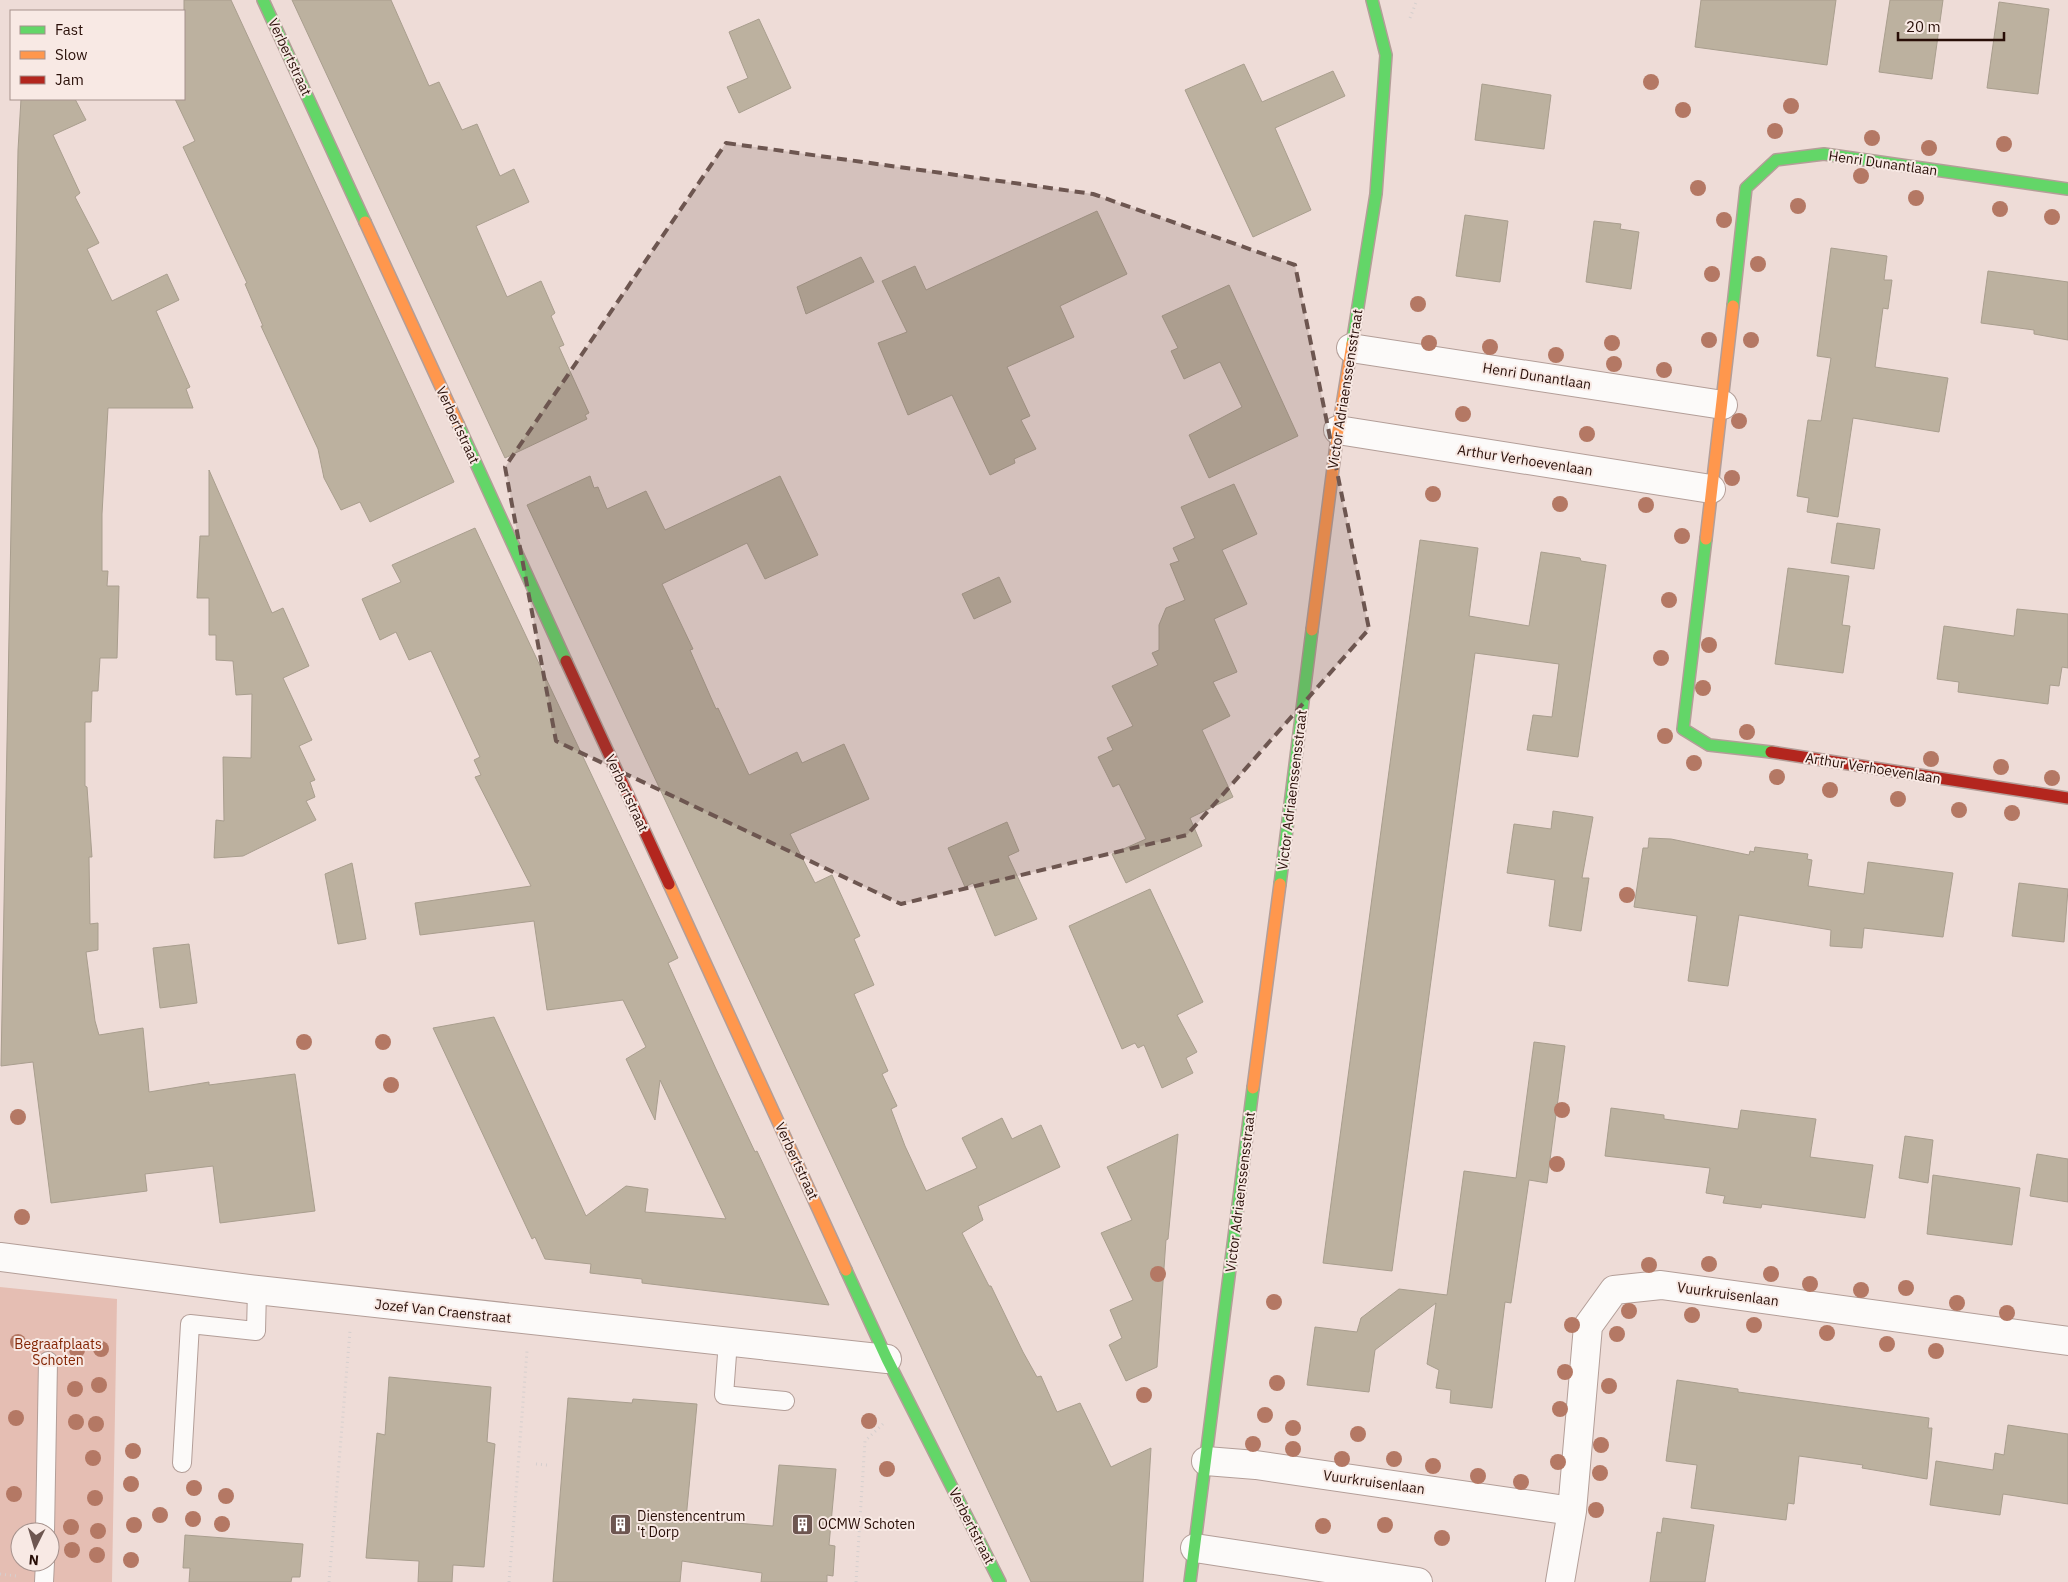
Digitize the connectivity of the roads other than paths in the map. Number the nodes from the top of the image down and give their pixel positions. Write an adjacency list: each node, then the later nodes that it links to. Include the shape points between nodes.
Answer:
1 (264, 0): 14 (street, Verbertstraat)
2 (1372, 0): 4 (street, Victor Adriaenssensstraat, via 1386,55 1376,194)
3 (2068, 189): 5 (street, Henri Dunantlaan, via 1824,154 1776,160 1746,188)
4 (1351, 348): 5 (street, Henri Dunantlaan); 6 (street, Victor Adriaenssensstraat)
5 (1723, 405): 7 (street, Henri Dunantlaan)
6 (1338, 430): 7 (street, Arthur Verhoevenlaan); 17 (street, Victor Adriaenssensstraat)
7 (1711, 489): 8 (street, Henri Dunantlaan)
8 (1683, 729): 9 (street, Arthur Verhoevenlaan, via 1709,744)
9 (2068, 798)
10 (0, 1257): 11 (street, Jozef Van Craenstraat)
11 (257, 1290): 12 (street, Jozef Van Craenstraat); 18 (lane, via 256,1331 190,1324)
12 (728, 1341): 14 (street, Jozef Van Craenstraat); 16 (lane, via 724,1395)
13 (2068, 1341): 19 (street, Vuurkruisenlaan, via 1661,1285 1614,1290 1588,1326)
14 (887, 1359): 22 (street, Verbertstraat)
15 (48, 1361): 20 (lane)
16 (785, 1401)
17 (1206, 1461): 19 (street, Vuurkruisenlaan, via 1256,1465); 21 (street, Victor Adriaenssensstraat)
18 (182, 1463)
19 (1572, 1510): 25 (street, Vuurkruisenlaan)
20 (45, 1522)
21 (1195, 1548): 23 (street, Victor Adriaenssensstraat); 24 (street)
22 (1000, 1582)
23 (1190, 1582)
24 (1418, 1582)
25 (1560, 1582)

